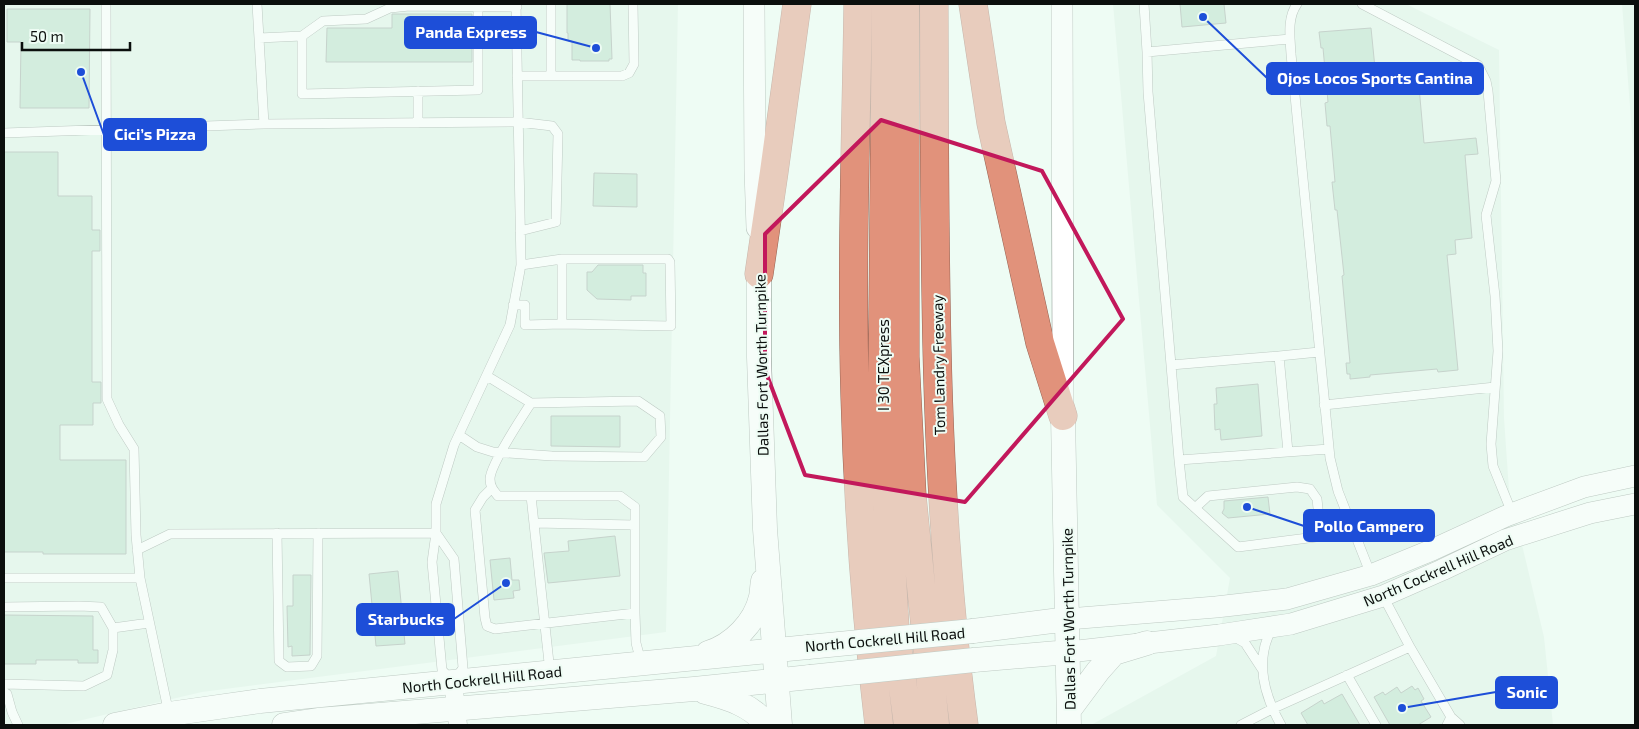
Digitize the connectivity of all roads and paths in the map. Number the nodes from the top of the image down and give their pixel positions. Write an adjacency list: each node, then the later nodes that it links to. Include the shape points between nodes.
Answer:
1 (106, 4): 29 (lane)
2 (257, 4): 20 (lane)
3 (551, 4): 23 (lane)
4 (633, 4): 23 (lane, via 634,64 630,73 622,76)
5 (754, 4): 34 (street, Dallas Fort Worth Turnpike)
6 (796, 4): 34 (highway)
7 (858, 4): 103 (highway, via 855,396 866,595)
8 (886, 4): 104 (highway, I 30 TEXpress, via 882,410 895,628)
9 (905, 4): 105 (highway, via 906,367 912,496)
10 (934, 4): 106 (highway, Tom Landry Freeway, via 937,387 948,586)
11 (972, 4): 44 (highway, via 991,123 1040,343)
12 (1062, 4): 44 (street, Dallas Fort Worth Turnpike)
13 (1144, 4): 22 (lane)
14 (1297, 4): 21 (lane, via 1290,24)
15 (1362, 4): 41 (lane, via 1478,65 1486,81 1496,181 1486,215 1498,351)
16 (400, 5): 17 (lane); 19 (lane, via 366,19 323,21)
17 (478, 5): 18 (lane); 25 (lane, via 478,90)
18 (516, 6): 24 (lane)
19 (302, 36): 20 (lane); 25 (lane, via 302,94)
20 (259, 38): 28 (lane)
21 (1290, 39): 22 (lane); 37 (lane)
22 (1147, 52): 39 (lane)
23 (551, 75): 24 (lane)
24 (518, 76): 26 (lane)
25 (418, 91): 27 (lane)
26 (518, 122): 27 (lane); 31 (lane); 31 (lane, via 552,126 558,134 556,222)
27 (418, 123): 28 (lane)
28 (264, 124): 29 (lane)
29 (106, 130): 30 (lane); 64 (lane, via 107,399 134,449)
30 (4, 133)
31 (520, 231): 33 (lane)
32 (562, 259): 33 (lane); 36 (lane); 36 (lane, via 668,259 671,326)
33 (521, 265): 35 (lane)
34 (759, 274): 63 (main road, Dallas Fort Worth Turnpike)
35 (513, 305): 36 (lane, via 525,305 525,325); 40 (lane, via 510,325)
36 (562, 324)
37 (1319, 352): 38 (lane); 43 (lane)
38 (1279, 356): 39 (lane); 48 (lane)
39 (1171, 365): 49 (lane)
40 (487, 376): 42 (lane); 45 (lane)
41 (1495, 386): 43 (lane); 55 (lane, via 1491,444 1493,466)
42 (531, 403): 47 (lane); 47 (lane, via 638,401 660,416 661,437 644,457)
43 (1324, 405): 46 (lane)
44 (1063, 416): 71 (main road, Dallas Fort Worth Turnpike)
45 (459, 435): 47 (lane, via 477,447); 61 (lane, via 436,504)
46 (1329, 449): 48 (lane); 58 (lane, via 1338,491)
47 (501, 452): 51 (lane, via 490,476)
48 (1288, 452): 49 (lane)
49 (1179, 460): 54 (lane, via 1183,497)
50 (1635, 476): 55 (street, North Cockrell Hill Road, via 1584,487)
51 (492, 488): 52 (lane, via 498,496); 73 (lane, via 474,510 484,618 494,629)
52 (532, 496): 56 (lane); 57 (lane, via 620,496 635,507)
53 (1635, 504): 68 (street, North Cockrell Hill Road, via 1590,513 1505,540)
54 (1195, 508): 62 (lane, via 1238,547); 62 (lane, via 1208,496 1297,487 1310,489 1317,499)
55 (1512, 514): 65 (street, North Cockrell Hill Road)
56 (534, 523): 57 (lane); 73 (lane)
57 (635, 525): 70 (lane)
58 (1355, 532): 62 (lane); 65 (lane)
59 (277, 533): 60 (lane); 60 (lane, via 280,661 287,667 311,666 317,656); 64 (lane, via 170,534)
60 (318, 533): 61 (lane)
61 (436, 533): 87 (lane, via 432,562 442,670); 87 (lane, via 454,559 463,668)
62 (1321, 536)
63 (766, 542): 79 (main road, Dallas Fort Worth Turnpike); 81 (main road, via 761,597 752,619 738,636 717,650)
64 (137, 550): 67 (lane)
65 (1371, 575): 68 (street); 71 (street, North Cockrell Hill Road, via 1287,599)
66 (4, 578): 67 (lane)
67 (140, 578): 72 (lane)
68 (1383, 596): 74 (street, North Cockrell Hill Road, via 1291,624); 78 (lane)
69 (4, 607): 75 (lane, via 101,607)
70 (635, 613): 73 (lane); 82 (lane, via 636,643)
71 (1068, 619): 79 (main road, North Cockrell Hill Road, bridge); 80 (main road, Dallas Fort Worth Turnpike)
72 (149, 623): 75 (lane); 95 (lane)
73 (545, 624): 84 (lane)
74 (1274, 626): 76 (street, North Cockrell Hill Road); 83 (lane, via 1265,646)
75 (112, 628): 88 (lane, via 113,650 108,675 84,686)
76 (1230, 634): 77 (street, North Cockrell Hill Road); 83 (lane, via 1245,643)
77 (1147, 643): 80 (street, North Cockrell Hill Road); 94 (main road, via 1114,654 1098,671)
78 (1410, 647): 85 (lane); 96 (lane)
79 (775, 650): 81 (main road, North Cockrell Hill Road); 86 (main road, Dallas Fort Worth Turnpike)
80 (1069, 652): 86 (main road, North Cockrell Hill Road, bridge); 94 (main road, Dallas Fort Worth Turnpike)
81 (689, 659): 82 (main road, North Cockrell Hill Road)
82 (641, 664): 84 (main road, North Cockrell Hill Road)
83 (1262, 669): 91 (lane)
84 (550, 673): 87 (main road, North Cockrell Hill Road)
85 (1347, 675): 91 (lane); 109 (lane)
86 (777, 681): 89 (main road, North Cockrell Hill Road); 102 (main road, Dallas Fort Worth Turnpike)
87 (453, 682): 93 (street); 95 (main road, North Cockrell Hill Road, via 260,701)
88 (4, 684)
89 (694, 689): 93 (main road, North Cockrell Hill Road); 101 (main road, via 731,699 762,718)
90 (4, 692): 92 (lane, via 7,694)
91 (1272, 709): 107 (lane); 108 (lane)
92 (8, 714): 98 (lane)
93 (457, 717): 97 (main road, North Cockrell Hill Road)
94 (1069, 718)
95 (170, 720): 99 (main road, North Cockrell Hill Road)
96 (1449, 721): 110 (lane)
97 (342, 722): 100 (main road, North Cockrell Hill Road)
98 (18, 725)
99 (115, 725)
100 (284, 725)
101 (767, 725)
102 (780, 725)
103 (879, 725)
104 (908, 725)
105 (935, 725)
106 (964, 725)
107 (1241, 725)
108 (1281, 725)
109 (1376, 725)
110 (1460, 725)

